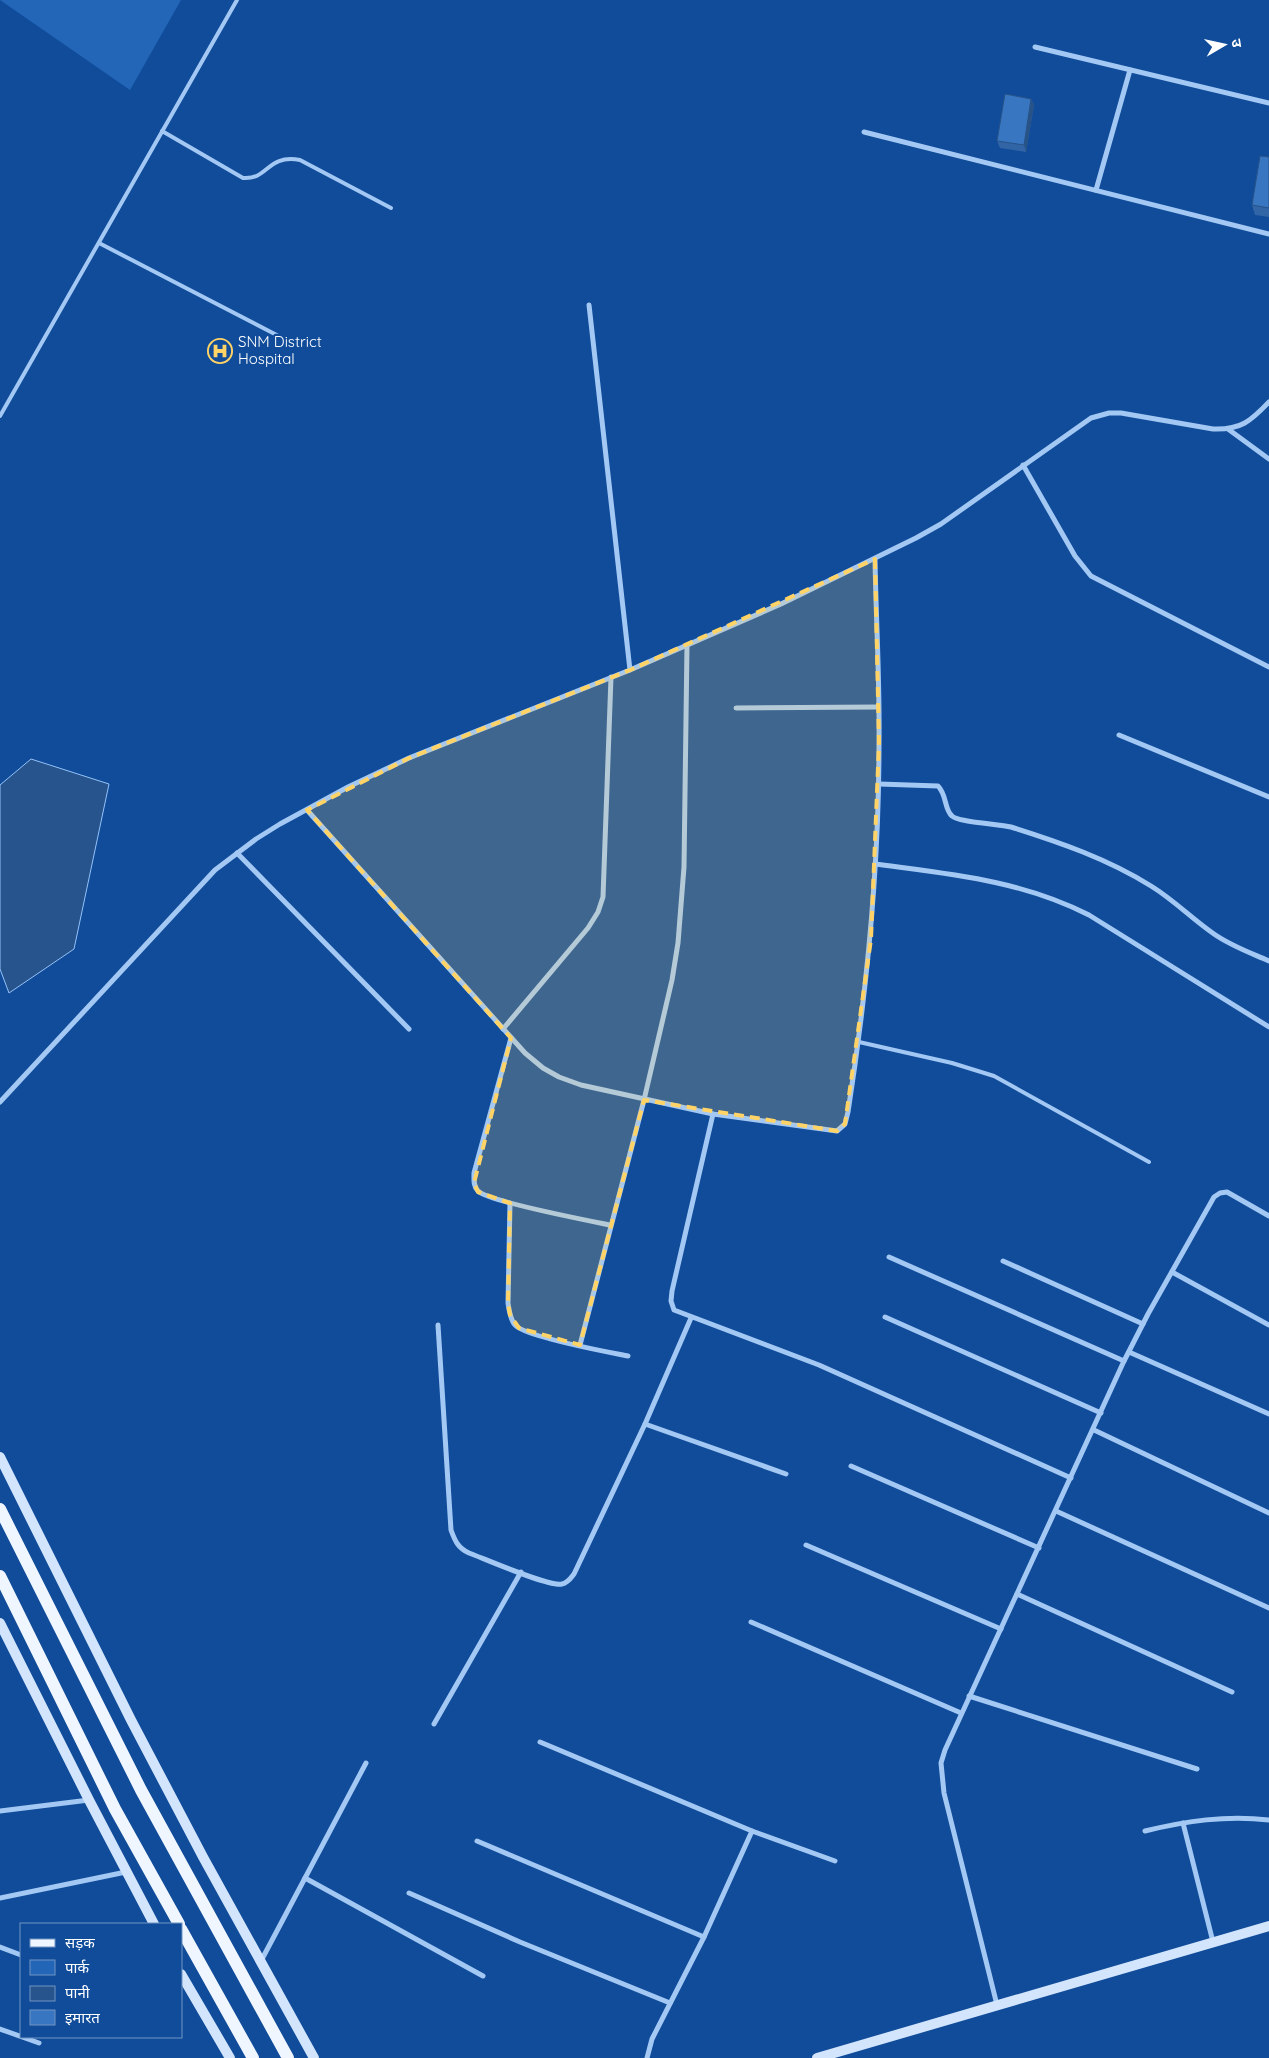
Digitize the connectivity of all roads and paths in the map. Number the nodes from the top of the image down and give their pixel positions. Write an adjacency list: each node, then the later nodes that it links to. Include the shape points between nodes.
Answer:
1 (237, 0): 5 (lane)
2 (1035, 47): 3 (street)
3 (1130, 70): 4 (street); 7 (street)
4 (1269, 103)
5 (162, 131): 8 (lane, via 243,178 261,174 278,160 300,160); 10 (lane)
6 (864, 132): 7 (street)
7 (1096, 190): 9 (street)
8 (391, 208)
9 (1269, 234)
10 (99, 243): 12 (lane); 14 (lane)
11 (589, 305): 21 (street)
12 (294, 344)
13 (1269, 402): 15 (street, via 1254,418)
14 (0, 416)
15 (1228, 429): 16 (street); 17 (street, via 1109,412 1092,418)
16 (1269, 459)
17 (1023, 464): 18 (street, via 941,524); 20 (street, via 1075,556 1091,576)
18 (874, 559): 19 (street); 23 (street)
19 (687, 645): 21 (street); 37 (street, via 684,867 680,925 672,980)
20 (1269, 667)
21 (630, 670): 22 (street)
22 (611, 677): 28 (street, via 409,758); 33 (street, via 603,897 588,928)
23 (878, 707): 24 (street); 26 (street)
24 (736, 708)
25 (1119, 735): 27 (street)
26 (879, 784): 30 (street); 31 (street, via 938,786 944,792 952,817 1009,827 1104,861 1150,885 1228,943)
27 (1269, 797)
28 (307, 810): 29 (street); 33 (street)
29 (237, 853): 34 (street); 38 (street, via 215,870)
30 (875, 864): 32 (street, via 979,878 1067,904); 36 (street, via 870,948)
31 (1269, 961)
32 (1269, 1027)
33 (504, 1029): 35 (street)
34 (409, 1030)
35 (511, 1038): 37 (street, via 543,1068 559,1077); 41 (street, via 474,1173 478,1192)
36 (859, 1042): 39 (street, via 848,1112 845,1124 837,1131); 40 (lane, via 994,1076)
37 (644, 1100): 39 (street); 43 (street)
38 (0, 1102)
39 (713, 1114): 48 (street, via 672,1291 674,1310)
40 (1149, 1162)
41 (510, 1203): 43 (street); 52 (street, via 508,1303 514,1324 530,1333)
42 (1269, 1216): 46 (street, via 1227,1192 1220,1193 1214,1197)
43 (610, 1225): 52 (street)
44 (889, 1257): 55 (street)
45 (1003, 1261): 49 (street)
46 (1172, 1272): 49 (street); 51 (street)
47 (885, 1317): 56 (street)
48 (691, 1318): 58 (street); 63 (street, via 819,1365)
49 (1143, 1324): 53 (street)
50 (438, 1325): 69 (street, via 455,1542 469,1554)
51 (1269, 1325)
52 (580, 1345): 54 (street)
53 (1129, 1352): 55 (street); 57 (street)
54 (628, 1356)
55 (1124, 1361): 56 (street)
56 (1101, 1413): 59 (street)
57 (1269, 1414)
58 (645, 1424): 62 (street); 69 (street, via 569,1580 554,1584)
59 (1094, 1430): 63 (street); 66 (street)
60 (0, 1457): 103 (main road, via 140,1737)
61 (851, 1466): 68 (street)
62 (786, 1474)
63 (1071, 1478): 65 (street)
64 (0, 1509): 114 (main road, via 141,1790)
65 (1056, 1511): 68 (street); 72 (street)
66 (1269, 1513)
67 (806, 1545): 75 (street)
68 (1039, 1548): 71 (street)
69 (521, 1572): 79 (street)
70 (0, 1576): 96 (main road, via 115,1809)
71 (1017, 1594): 75 (street); 76 (street)
72 (1269, 1608)
73 (751, 1622): 78 (street)
74 (0, 1623): 83 (main road)
75 (1001, 1629): 77 (street)
76 (1232, 1692)
77 (969, 1696): 78 (street); 82 (street)
78 (962, 1713): 107 (street, via 945,1750 941,1777)
79 (434, 1724)
80 (540, 1742): 87 (street)
81 (366, 1763): 92 (street)
82 (1196, 1769)
83 (88, 1800): 84 (street); 91 (main road)
84 (0, 1810)
85 (1269, 1820): 86 (street, via 1223,1818)
86 (1183, 1823): 88 (street); 100 (street)
87 (752, 1831): 90 (street); 99 (street)
88 (1144, 1831)
89 (478, 1841): 99 (street)
90 (835, 1861)
91 (126, 1872): 94 (street); 95 (main road)
92 (305, 1878): 103 (street); 105 (street)
93 (409, 1893): 106 (street)
94 (0, 1898)
95 (153, 1923)
96 (178, 1923)
97 (1269, 1926): 100 (main road)
98 (182, 1931): 113 (main road)
99 (704, 1937): 106 (street)
100 (1213, 1943): 107 (main road)
101 (0, 1947): 102 (street)
102 (20, 1955)
103 (261, 1962): 115 (main road)
104 (182, 1976): 112 (main road)
105 (482, 1976)
106 (670, 2004): 116 (street, via 652,2039)
107 (997, 2006): 117 (main road)
108 (0, 2030): 109 (street)
109 (20, 2037)
110 (24, 2038): 111 (street)
111 (39, 2043)
112 (230, 2058)
113 (253, 2058)
114 (288, 2058)
115 (314, 2058)
116 (647, 2058)
117 (817, 2058)

